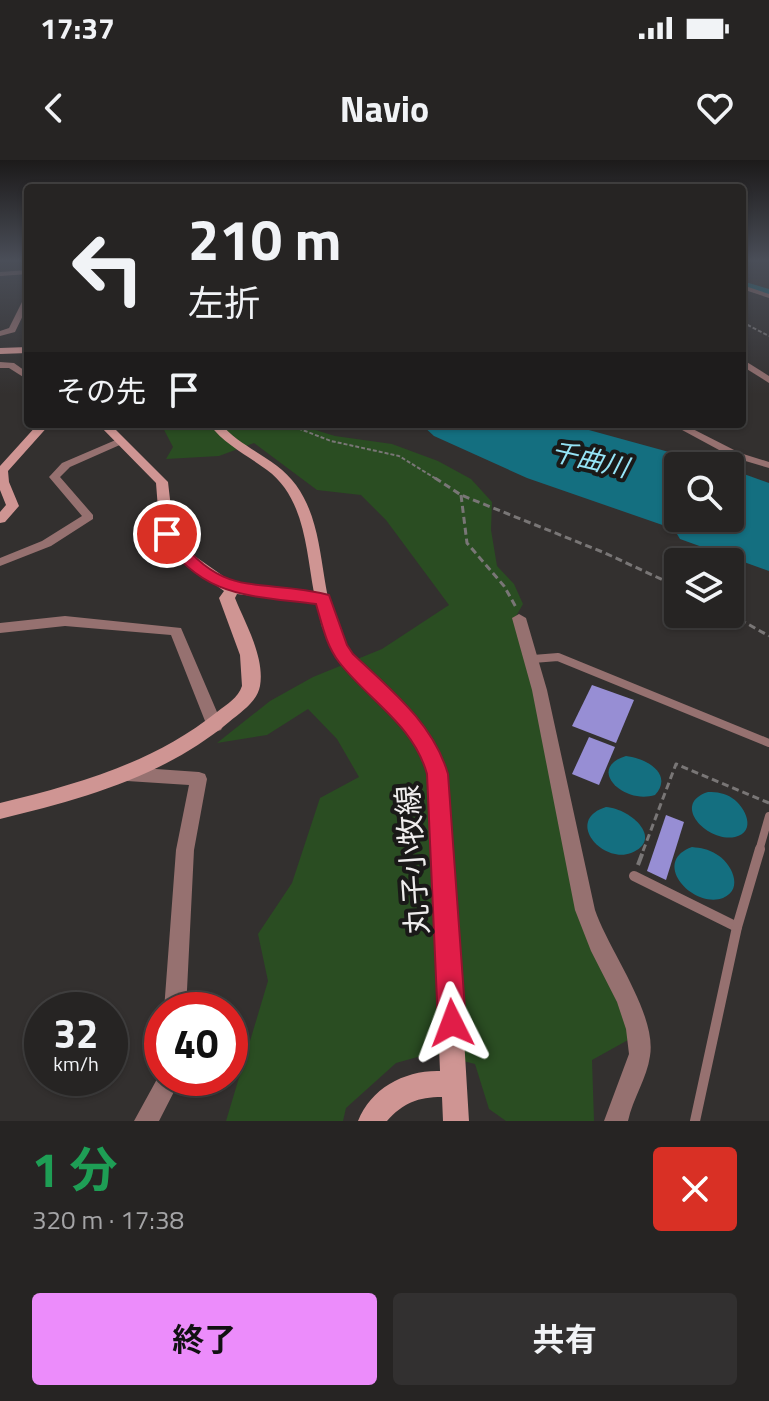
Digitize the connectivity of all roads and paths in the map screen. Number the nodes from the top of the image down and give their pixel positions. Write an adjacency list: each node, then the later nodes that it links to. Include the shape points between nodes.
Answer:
1 (24, 306): 3 (street, via 12,330)
2 (746, 324): 4 (path)
3 (0, 334)
4 (769, 336)
5 (24, 350): 6 (street)
6 (0, 351)
7 (0, 365): 9 (street)
8 (746, 365): 10 (street)
9 (24, 374)
10 (769, 380)
11 (40, 428): 19 (street, via 2,471 13,506)
12 (107, 428): 16 (street)
13 (219, 428): 23 (street, 丸子小牧線, via 296,493)
14 (297, 428): 18 (path, via 399,456)
15 (684, 428): 17 (street)
16 (118, 442): 20 (street, via 66,465 54,477 89,517 71,531); 22 (street, via 162,482 167,534 175,548)
17 (769, 465)
18 (461, 495): 21 (path); 24 (path, via 467,543 504,586)
19 (0, 519)
20 (0, 562)
21 (664, 580)
22 (233, 589): 23 (street); 29 (street, via 227,598 252,684 249,695)
23 (323, 599): 38 (street, 丸子小牧線, via 338,646 420,734 438,774)
24 (519, 618): 28 (street)
25 (744, 622): 27 (path)
26 (0, 628): 29 (street, via 65,621 176,631)
27 (769, 636)
28 (533, 659): 30 (lane, via 558,657); 43 (street, via 586,914 641,1048)
29 (215, 726): 31 (street, via 186,747)
30 (769, 743)
31 (127, 774): 33 (street); 37 (street, via 199,779 185,850)
32 (769, 803): 35 (path, via 676,764)
33 (0, 811)
34 (769, 816): 36 (lane)
35 (634, 876): 36 (lane)
36 (737, 927): 44 (lane)
37 (176, 992)
38 (455, 1086): 41 (street, via 412,1086 387,1101); 42 (street, 丸子小牧線)
39 (160, 1096): 40 (street)
40 (146, 1121)
41 (371, 1121)
42 (456, 1121)
43 (616, 1121)
44 (695, 1121)

